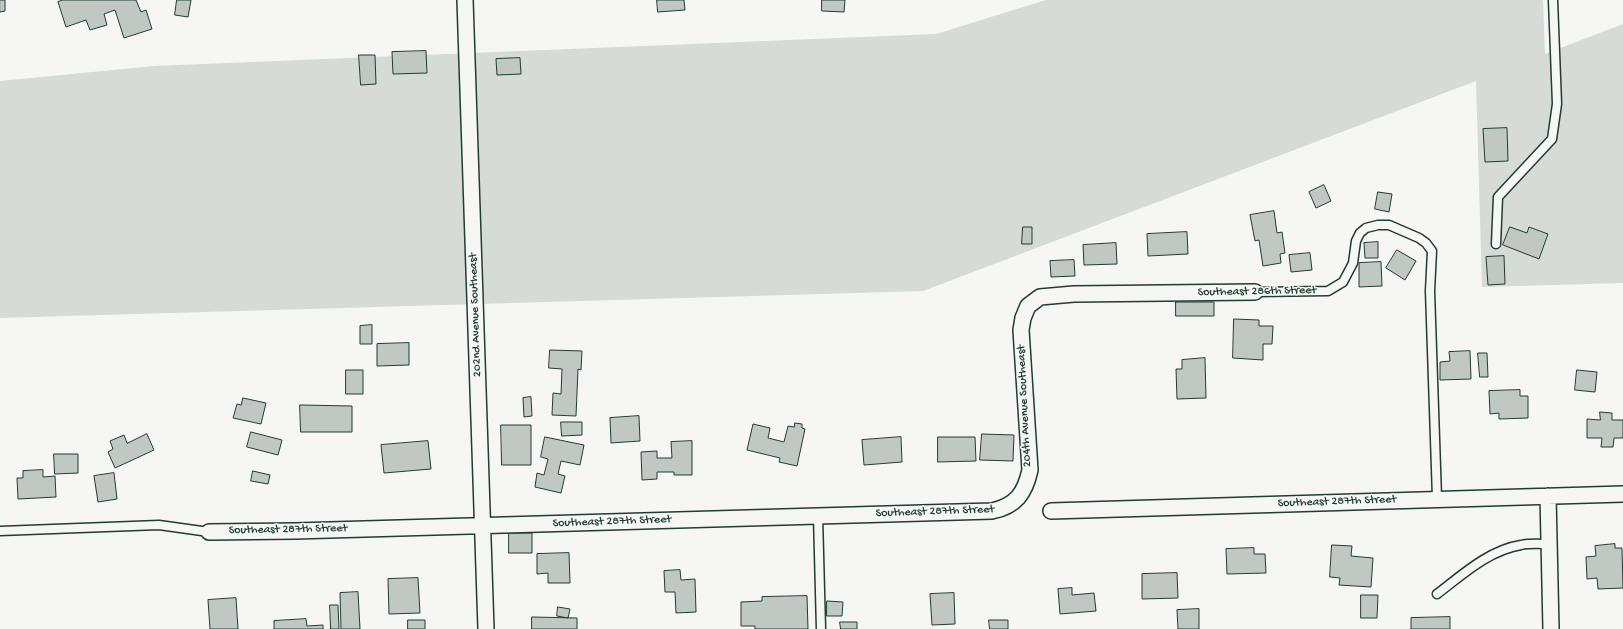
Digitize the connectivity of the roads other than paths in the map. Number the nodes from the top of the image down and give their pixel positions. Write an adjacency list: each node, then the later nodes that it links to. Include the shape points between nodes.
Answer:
1 (465, 0): 12 (street, 202nd Avenue Southeast)
2 (1553, 0): 3 (lane, via 1557,104 1552,139 1498,197)
3 (1496, 244)
4 (1255, 292): 5 (street, Southeast 286th Street, via 1074,294 1040,297); 8 (lane, Southeast 286th Street, via 1328,291 1343,282 1353,263 1356,240 1366,228 1388,226 1426,243 1432,251 1430,292)
5 (1028, 306): 9 (street, 204th Avenue Southeast, via 1022,330 1030,470 1027,484)
6 (1623, 494): 7 (street, Southeast 287th Street)
7 (1548, 496): 8 (street, Southeast 287th Street); 15 (street)
8 (1437, 498): 10 (street, Southeast 287th Street)
9 (1013, 503): 11 (street, Southeast 287th Street, via 992,511)
10 (1051, 510)
11 (818, 516): 12 (street, Southeast 287th Street); 18 (lane)
12 (482, 526): 14 (street, Southeast 287th Street); 17 (street, 202nd Avenue Southeast)
13 (0, 531): 14 (lane, via 159,524)
14 (209, 532)
15 (1549, 544): 16 (lane, via 1521,545 1497,553 1468,570); 19 (street)
16 (1437, 594)
17 (486, 629)
18 (821, 629)
19 (1551, 629)

